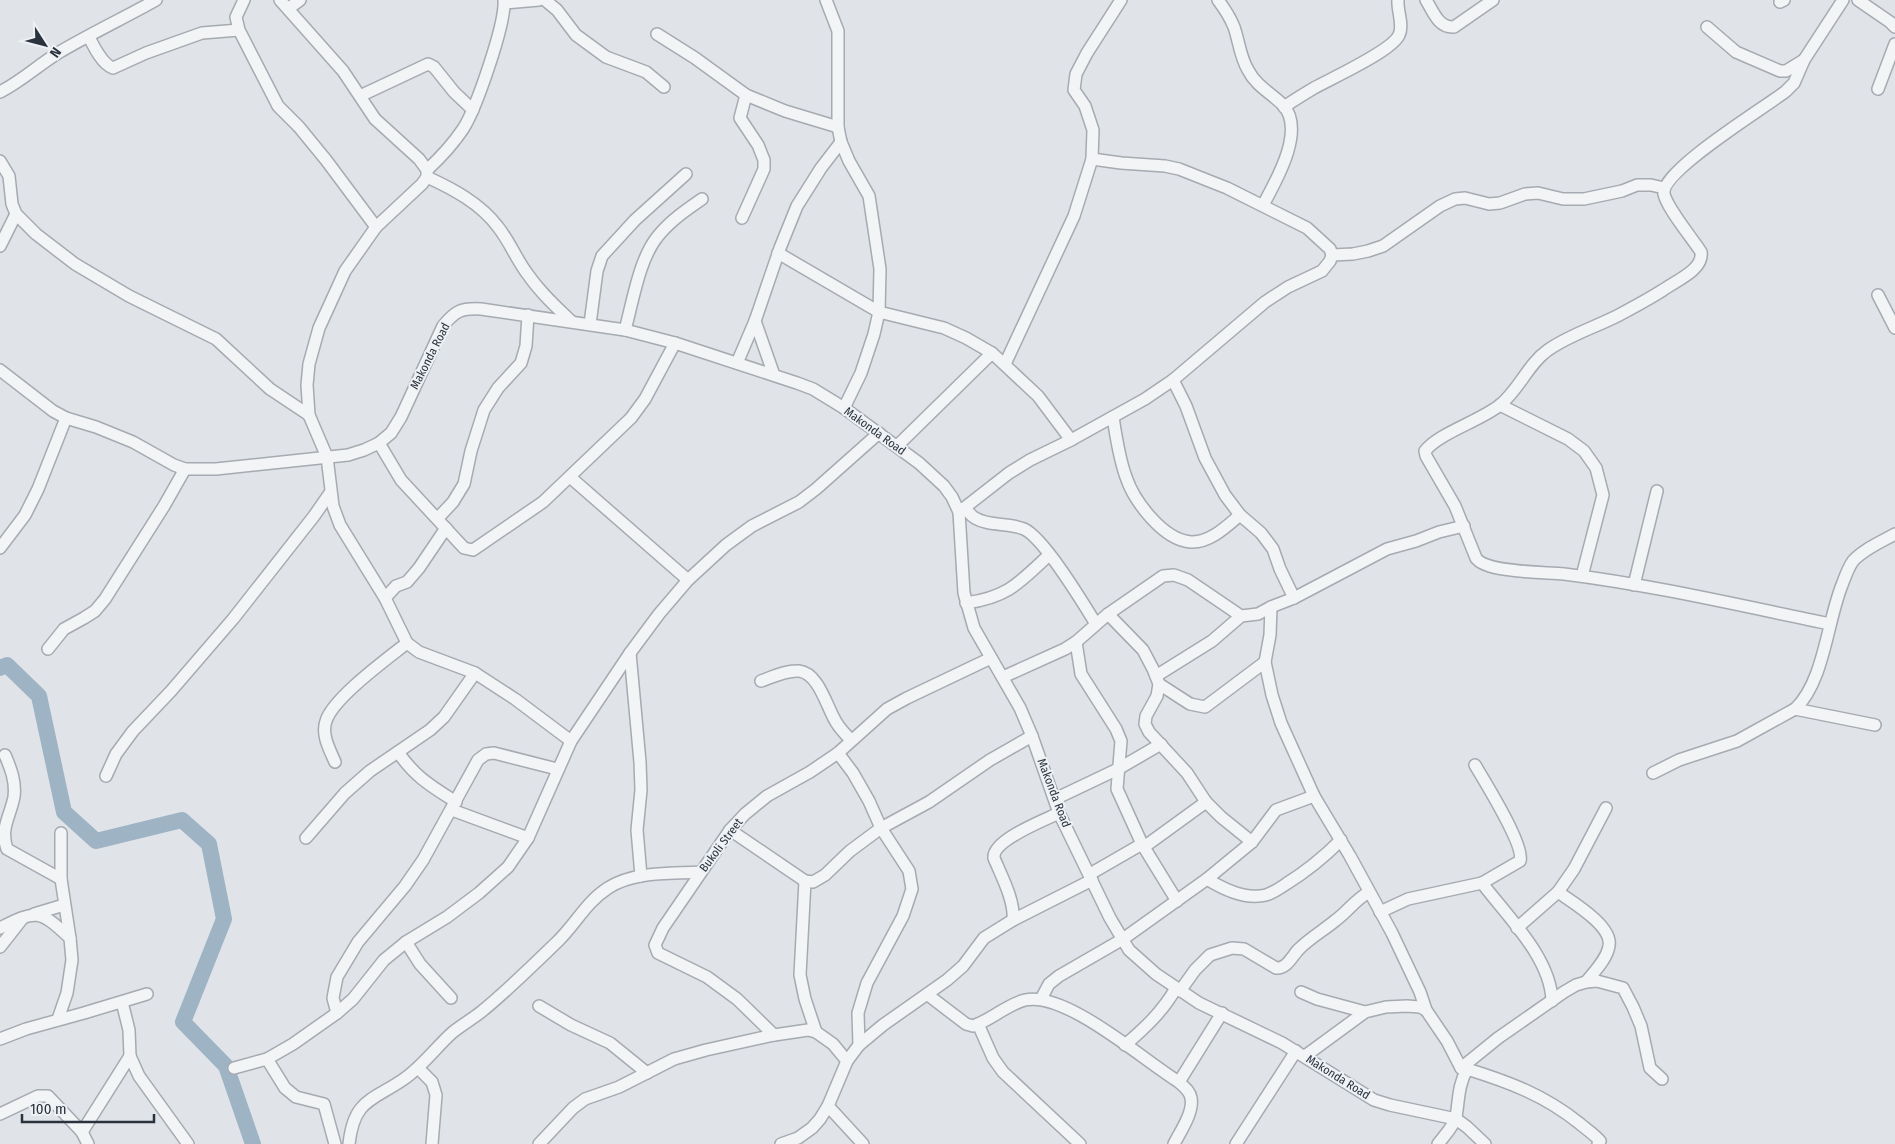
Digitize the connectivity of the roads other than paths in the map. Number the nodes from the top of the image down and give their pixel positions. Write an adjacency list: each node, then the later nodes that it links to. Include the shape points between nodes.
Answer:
1 (156, 0): 20 (street)
2 (300, 0): 15 (street)
3 (539, 0): 14 (street)
4 (545, 0): 23 (street, via 576,35 606,57 646,72)
5 (826, 0): 30 (street, via 838,31)
6 (1121, 0): 32 (street, via 1076,74 1074,90 1085,106 1093,130)
7 (1218, 0): 28 (street, via 1233,25 1252,79)
8 (1398, 0): 28 (street, via 1400,31 1394,42)
9 (1426, 0): 10 (street, via 1440,23 1447,28 1454,28)
10 (1493, 0)
11 (1843, 0): 22 (street)
12 (1858, 0): 17 (street)
13 (241, 1): 18 (street, via 236,17)
14 (504, 2): 29 (street, via 498,36)
15 (285, 4): 27 (street, via 343,71)
16 (1707, 27): 22 (street, via 1736,52 1780,71)
17 (1895, 27)
18 (239, 30): 20 (street, via 202,33 113,68 106,64); 41 (street, via 278,106 326,160)
19 (657, 34): 26 (street)
20 (89, 37): 25 (street)
21 (1895, 44): 24 (street)
22 (1804, 60): 36 (street, via 1794,83 1786,92 1695,155)
23 (664, 87)
24 (1878, 89)
25 (0, 91)
26 (746, 95): 30 (street); 40 (street, via 740,118 758,144 764,169)
27 (360, 96): 29 (street, via 428,64); 34 (street, via 375,119 419,159)
28 (1284, 107): 38 (street, via 1291,137 1278,176)
29 (473, 110): 34 (street, via 449,148)
30 (838, 127): 31 (street)
31 (841, 142): 43 (street, via 797,206); 46 (street, via 869,196 880,269)
32 (1092, 158): 38 (street, via 1179,169); 56 (street, via 1074,216)
33 (0, 161): 39 (street, via 9,176)
34 (427, 173): 41 (street, via 422,184); 48 (street, via 478,207 498,227 528,276)
35 (686, 174): 50 (street, via 635,220 602,256)
36 (1664, 188): 44 (street, via 1637,185 1612,194 1562,199 1538,193 1525,194 1488,204 1455,199 1383,246 1353,254); 60 (street, via 1664,196 1701,252 1700,264 1649,298 1547,351)
37 (702, 199): 52 (street, via 657,237 644,262)
38 (1263, 205): 44 (street, via 1307,228 1330,249)
39 (16, 214): 42 (street); 62 (street, via 75,264 129,296 216,339 270,389)
40 (742, 218)
41 (376, 227): 62 (street, via 345,271 319,328 309,364)
42 (0, 246)
43 (778, 253): 46 (street); 49 (street)
44 (1332, 255): 59 (street, via 1322,271 1265,302)
45 (1878, 295): 51 (street)
46 (879, 312): 54 (street, via 944,328); 61 (street, via 861,373)
47 (528, 315): 48 (street, Makonda Road); 67 (street, Makonda Road, via 466,308 452,315 443,326 401,417); 76 (street, via 521,363 498,388 484,410 464,484)
48 (571, 321): 50 (street, Makonda Road)
49 (755, 321): 55 (street); 58 (street)
50 (590, 324): 52 (street, Makonda Road)
51 (1895, 328)
52 (625, 330): 53 (street, Makonda Road)
53 (675, 343): 55 (street, Makonda Road); 71 (street, via 631,418)
54 (992, 353): 56 (street); 68 (street)
55 (737, 364): 58 (street, Makonda Road)
56 (1005, 364): 66 (street, via 1038,396)
57 (0, 370): 64 (street, Makonda Road, via 53,412)
58 (774, 375): 61 (street, Makonda Road, via 813,389)
59 (1173, 380): 63 (street); 75 (street, via 1205,458)
60 (1500, 405): 77 (street, via 1436,441 1425,451); 82 (street, via 1568,439 1584,451 1596,468 1603,496)
61 (844, 408): 65 (street, Makonda Road)
62 (309, 414): 69 (street)
63 (1113, 417): 66 (street); 75 (street, via 1126,478 1156,524 1173,537 1190,542 1221,532)
64 (66, 418): 70 (street, Makonda Road, via 133,442); 80 (street, via 25,515)
65 (880, 433): 68 (street, Makonda Road); 83 (street, via 816,489 726,544)
66 (1071, 440): 74 (street, via 1009,473)
67 (379, 443): 69 (street, Makonda Road, via 348,455); 76 (street, via 402,480)
68 (897, 446): 74 (street, Makonda Road, via 944,486)
69 (327, 457): 70 (street, Makonda Road, via 216,470); 73 (street)
70 (184, 469): 95 (street, via 105,598 90,614 64,630)
71 (570, 477): 78 (street, via 543,502 477,549 464,548); 83 (street)
72 (1657, 491): 84 (street)
73 (330, 493): 85 (street, via 340,525); 117 (street, via 220,634 133,731 116,754)
74 (961, 510): 81 (street, via 988,523 1024,529); 87 (street, Makonda Road)
75 (1240, 515): 86 (street, via 1273,549)
76 (438, 518): 78 (street)
77 (1464, 526): 82 (street, via 1476,558 1483,564); 86 (street, via 1387,549)
78 (446, 528): 85 (street, via 407,582 396,586)
79 (1895, 534): 92 (street, via 1853,561 1839,591)
80 (0, 548)
81 (1049, 555): 87 (street, via 1022,581 1002,594); 91 (street)
82 (1582, 576): 84 (street)
83 (688, 580): 96 (street)
84 (1634, 585): 92 (street)
85 (385, 598): 94 (street)
86 (1294, 598): 88 (street)
87 (966, 603): 97 (street, Makonda Road, via 974,628)
88 (1271, 607): 90 (street, via 1258,614); 98 (street)
89 (1108, 614): 90 (street, via 1162,576 1174,575 1188,580); 91 (street); 101 (street, via 1143,650)
90 (1241, 616): 101 (street)
91 (1096, 624): 93 (street)
92 (1830, 624): 103 (street, via 1813,682)
93 (1076, 642): 100 (street); 115 (street, via 1081,674 1121,741)
94 (407, 643): 99 (street, via 419,652); 112 (street, via 364,678 330,714 324,734)
95 (48, 648)
96 (630, 654): 106 (street); 134 (street, via 640,762 637,830)
97 (991, 658): 100 (street, Makonda Road); 107 (street, Bukoli Street, via 887,709)
98 (1265, 662): 101 (street, via 1205,707 1190,704); 118 (street, via 1281,723)
99 (475, 673): 106 (street); 109 (street, via 444,717)
100 (1003, 677): 105 (street, Makonda Road)
101 (1157, 680): 108 (street, via 1157,696 1145,724)
102 (761, 681): 107 (street, via 784,673 799,671 808,674 820,688 836,722)
103 (1796, 709): 104 (street); 116 (street, via 1736,740 1678,760)
104 (1875, 725)
105 (1032, 736): 119 (street, Makonda Road); 124 (street, via 966,775 929,802)
106 (571, 740): 114 (street)
107 (851, 740): 110 (street, Bukoli Street)
108 (1161, 744): 115 (street); 120 (street, via 1187,773)
109 (398, 752): 121 (street, via 418,777); 127 (street, via 344,793)
110 (838, 753): 124 (street, via 853,773); 125 (street, Bukoli Street, via 767,796)
111 (6, 755): 132 (street, via 14,788 2,825)
112 (335, 762)
113 (1475, 765): 139 (street, via 1514,835 1522,856 1520,861)
114 (557, 769): 121 (street, via 494,753 486,754 478,760); 128 (street)
115 (1118, 769): 119 (street); 131 (street, via 1117,789)
116 (1653, 773)
117 (106, 776)
118 (1314, 796): 129 (street); 130 (street, via 1276,810)
119 (1055, 799): 123 (street, Makonda Road)
120 (1206, 802): 130 (street); 131 (street)
121 (454, 806): 128 (street); 165 (street, via 424,860 358,942 337,977 333,998)
122 (1606, 808): 141 (street)
123 (1060, 813): 135 (street, Makonda Road); 146 (street, via 1016,834 993,853 1012,902)
124 (881, 828): 138 (street, via 850,850 825,875 813,882); 172 (street, via 909,871 912,889 904,916 867,983 858,1013)
125 (730, 830): 133 (street, Bukoli Street); 138 (street)
126 (61, 833): 136 (street)
127 (306, 838)
128 (528, 838): 151 (street, via 508,868 479,893)
129 (1341, 840): 137 (street, via 1320,862 1265,895 1227,890); 140 (street)
130 (1252, 842): 137 (street)
131 (1143, 845): 135 (street); 142 (street)
132 (4, 851): 136 (street)
133 (700, 872): 134 (street); 170 (street, Bukoli Street, via 654,945 658,953 707,977 738,999)
134 (641, 876): 179 (street, via 623,880 594,899 558,942 482,1011 448,1037)
135 (1091, 877): 146 (street); 150 (street, Makonda Road)
136 (61, 879): 143 (street)
137 (1207, 879): 142 (street)
138 (805, 881): 169 (street, via 800,975)
139 (1482, 883): 144 (street, via 1408,899); 148 (street)
140 (1369, 892): 144 (street); 154 (street, via 1299,948 1285,966 1276,968 1244,949 1232,948 1210,955)
141 (1558, 892): 148 (street); 153 (street, via 1601,926 1608,937 1605,955)
142 (1177, 901): 150 (street)
143 (64, 905): 145 (street); 149 (street)
144 (1380, 912): 163 (street, via 1408,965)
145 (29, 915): 147 (street); 149 (street, via 51,921); 152 (street)
146 (1013, 920): 157 (street, via 984,938 963,966)
147 (0, 928)
148 (1517, 928): 160 (street, via 1548,979)
149 (70, 938): 167 (street, via 72,960 67,993)
150 (1123, 939): 154 (street, Makonda Road, via 1139,960); 159 (street, via 1059,976 1049,984)
151 (406, 942): 158 (street, via 420,964); 165 (street, via 384,960 353,999)
152 (0, 947)
153 (1586, 982): 160 (street); 182 (street, via 1597,981 1623,988 1641,1026 1650,1068)
154 (1178, 990): 166 (street, Makonda Road); 173 (street)
155 (1301, 992): 164 (street)
156 (147, 994): 161 (street)
157 (928, 995): 168 (street, via 966,1024); 172 (street)
158 (452, 998)
159 (1040, 999): 168 (street, via 1009,1006); 173 (street, via 1082,1016)
160 (1552, 1001): 180 (street, via 1498,1038)
161 (122, 1002): 167 (street); 175 (street, via 129,1030)
162 (539, 1006): 181 (street, via 610,1043)
163 (1426, 1010): 164 (street, via 1407,1006); 180 (street)
164 (1365, 1012): 174 (street)
165 (337, 1013): 176 (street)
166 (1222, 1014): 174 (street, Makonda Road); 183 (street)
167 (58, 1019): 171 (street)
168 (978, 1024): 197 (street, via 1002,1072)
169 (816, 1032): 170 (street, via 808,1030); 177 (street, via 833,1044)
170 (774, 1035): 181 (street, via 674,1059)
171 (0, 1039)
172 (859, 1045): 177 (street)
173 (1126, 1045): 183 (street)
174 (1300, 1053): 186 (street, Makonda Road, via 1374,1100); 198 (street)
175 (130, 1056): 187 (street); 190 (street, via 139,1076)
176 (267, 1059): 178 (street); 191 (street, via 285,1088 296,1097 324,1104)
177 (847, 1061): 184 (street)
178 (234, 1068)
179 (418, 1068): 192 (street, via 364,1103 354,1121); 193 (street, via 432,1082 436,1095)
180 (1464, 1069): 186 (street); 201 (street, via 1527,1090 1546,1100 1596,1137 1600,1141)
181 (648, 1074): 194 (street, via 585,1099)
182 (1662, 1079)
183 (1179, 1082): 188 (street, via 1192,1101)
184 (828, 1106): 195 (street, via 812,1128); 196 (street)
185 (0, 1114): 187 (street, via 38,1096 48,1096)
186 (1456, 1119): 199 (street); 200 (street, Makonda Road)
187 (82, 1132): 189 (street)
188 (1176, 1143)
189 (88, 1144)
190 (188, 1144)
191 (335, 1144)
192 (349, 1144)
193 (432, 1144)
194 (539, 1144)
195 (781, 1144)
196 (863, 1144)
197 (1080, 1144)
198 (1236, 1144)
199 (1438, 1144)
200 (1485, 1144)
201 (1598, 1144)

